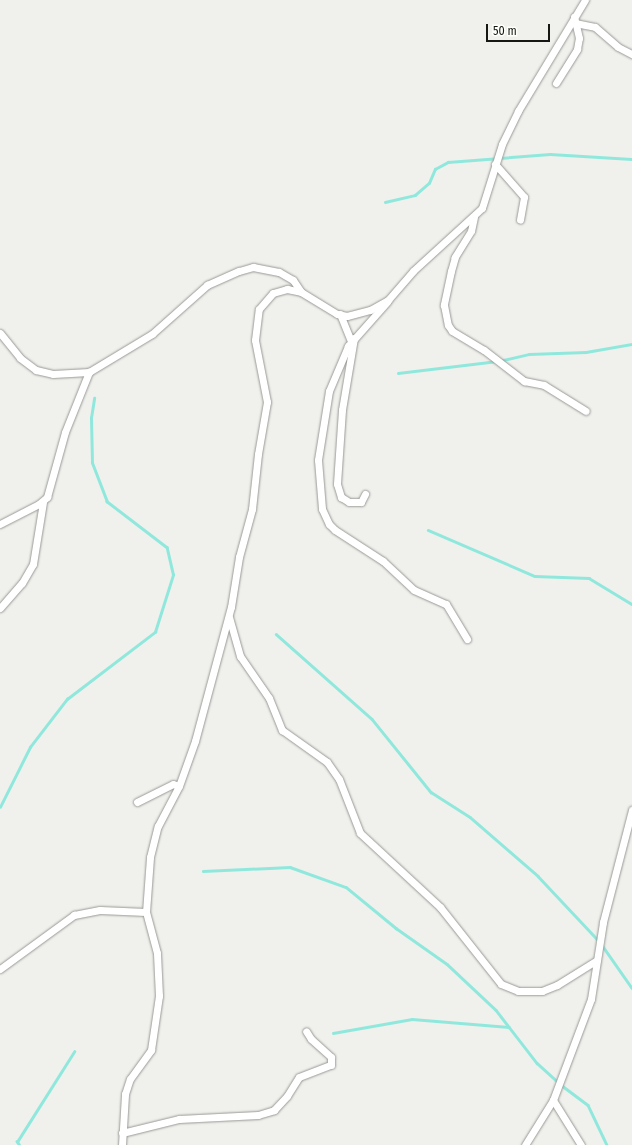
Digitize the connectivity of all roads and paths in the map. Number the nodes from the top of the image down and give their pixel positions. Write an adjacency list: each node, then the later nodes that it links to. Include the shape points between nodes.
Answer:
1 (585, 0): 2 (street)
2 (575, 20): 3 (street, via 595,27 618,47); 4 (street, via 579,38 577,49); 5 (street, via 518,111)
3 (632, 54)
4 (556, 83)
5 (495, 164): 6 (street, via 487,196); 7 (street, via 524,197)
6 (474, 218): 9 (street, via 413,271); 14 (street, via 471,231 455,257 451,271 444,305 448,325 452,331 484,350 524,380 544,385)
7 (520, 220)
8 (301, 292): 10 (street); 13 (street, via 293,280 279,272 253,267 239,271 207,285 152,334); 19 (street, via 287,289 273,293 262,303 255,322 255,340 266,389 266,410 252,509 239,557)
9 (388, 300): 10 (street, via 358,314); 12 (street)
10 (340, 314): 12 (street)
11 (0, 333): 13 (street, via 20,358 36,370 53,374)
12 (352, 340): 15 (street, via 342,410 337,484 341,498 349,502 361,502); 20 (street, via 329,391 319,444 319,495 325,518 335,530 383,561 405,583 446,604)
13 (90, 372): 16 (street, via 65,432 50,489)
14 (586, 411)
15 (365, 494)
16 (43, 502): 17 (street); 18 (street, via 33,564 22,583)
17 (0, 524)
18 (0, 608)
19 (228, 617): 21 (street, via 195,741); 25 (street, via 240,656 269,698 282,730 327,762 342,785 360,833 440,907 501,984 518,991 542,991 557,985)
20 (467, 639)
21 (179, 786): 22 (street, via 173,784); 24 (street, via 154,839)
22 (137, 802)
23 (632, 810): 25 (street, via 612,881)
24 (146, 912): 26 (street, via 100,910 74,915); 29 (street, via 157,953 159,996 151,1050 130,1079 125,1094)
25 (597, 960): 28 (street, via 591,999)
26 (0, 969)
27 (306, 1031): 29 (street, via 331,1057 331,1065 299,1077 274,1110 258,1115 179,1119)
28 (553, 1100): 31 (street); 32 (street)
29 (122, 1134): 30 (street)
30 (122, 1145)
31 (525, 1145)
32 (581, 1145)

